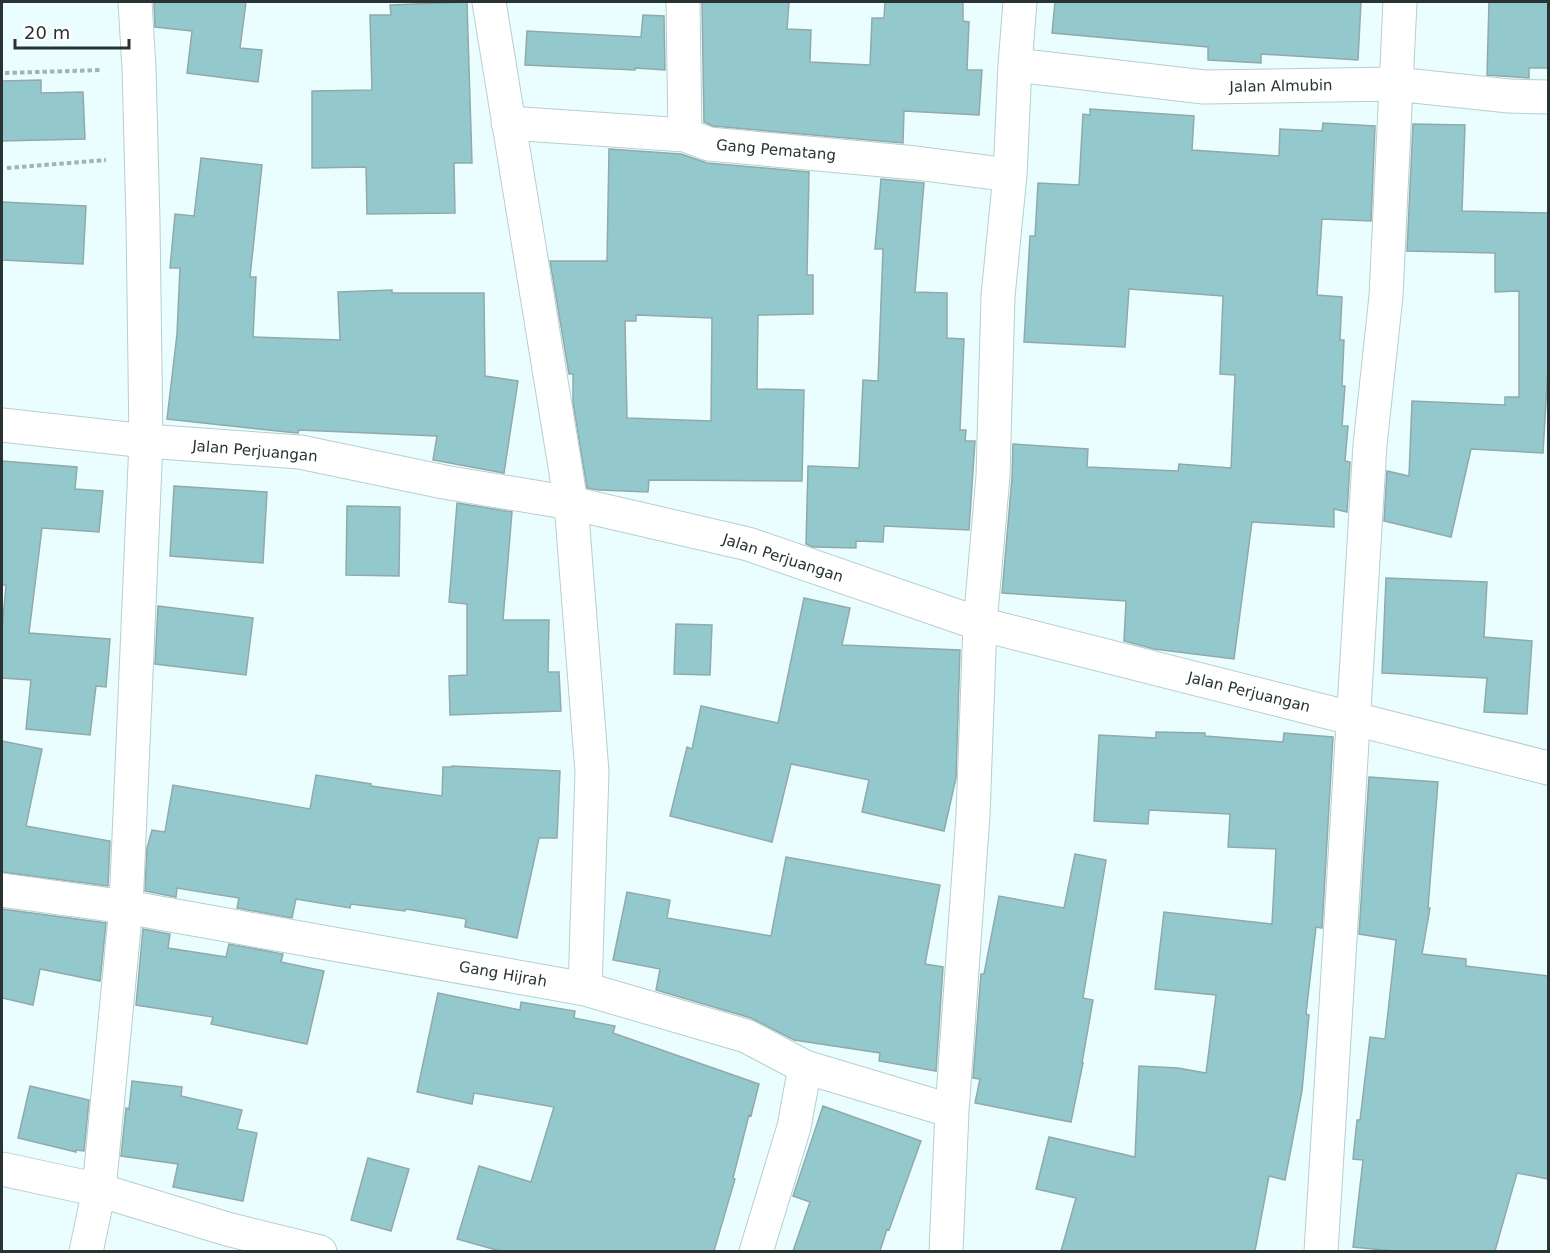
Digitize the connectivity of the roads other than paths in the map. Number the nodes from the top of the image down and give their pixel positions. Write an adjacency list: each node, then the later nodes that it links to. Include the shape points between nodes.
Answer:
1 (135, 2): 13 (street)
2 (489, 2): 9 (street)
3 (683, 2): 10 (street)
4 (1020, 2): 6 (street)
5 (1400, 2): 7 (street)
6 (1015, 65): 7 (street, Jalan Almubin, via 1204,87); 11 (street)
7 (1395, 84): 8 (street, Jalan Almubin); 16 (street, via 1386,296 1370,445)
8 (1548, 98)
9 (508, 123): 10 (street, Gang Pematang); 14 (street)
10 (685, 135): 11 (street, Gang Pematang, via 710,144)
11 (1010, 175): 15 (street, via 998,296 993,476)
12 (2, 425): 13 (street, Jalan Perjuangan)
13 (146, 441): 14 (street, Jalan Perjuangan, via 300,452); 19 (street)
14 (571, 503): 15 (street, Jalan Perjuangan, via 748,544); 20 (street, via 592,772)
15 (980, 624): 16 (street, Jalan Perjuangan); 22 (street, via 974,815)
16 (1354, 718): 17 (street, Jalan Perjuangan); 29 (street)
17 (1548, 768)
18 (2, 890): 19 (street, Gang Hijrah)
19 (126, 907): 20 (street, Gang Hijrah); 24 (street)
20 (585, 989): 21 (street, Gang Hijrah, via 746,1036)
21 (805, 1067): 22 (street, Gang Hijrah); 27 (street, via 794,1127)
22 (952, 1111): 28 (street)
23 (2, 1169): 24 (street)
24 (99, 1190): 25 (street); 26 (street, via 227,1229)
25 (86, 1251)
26 (320, 1251)
27 (756, 1251)
28 (946, 1251)
29 (1321, 1251)

